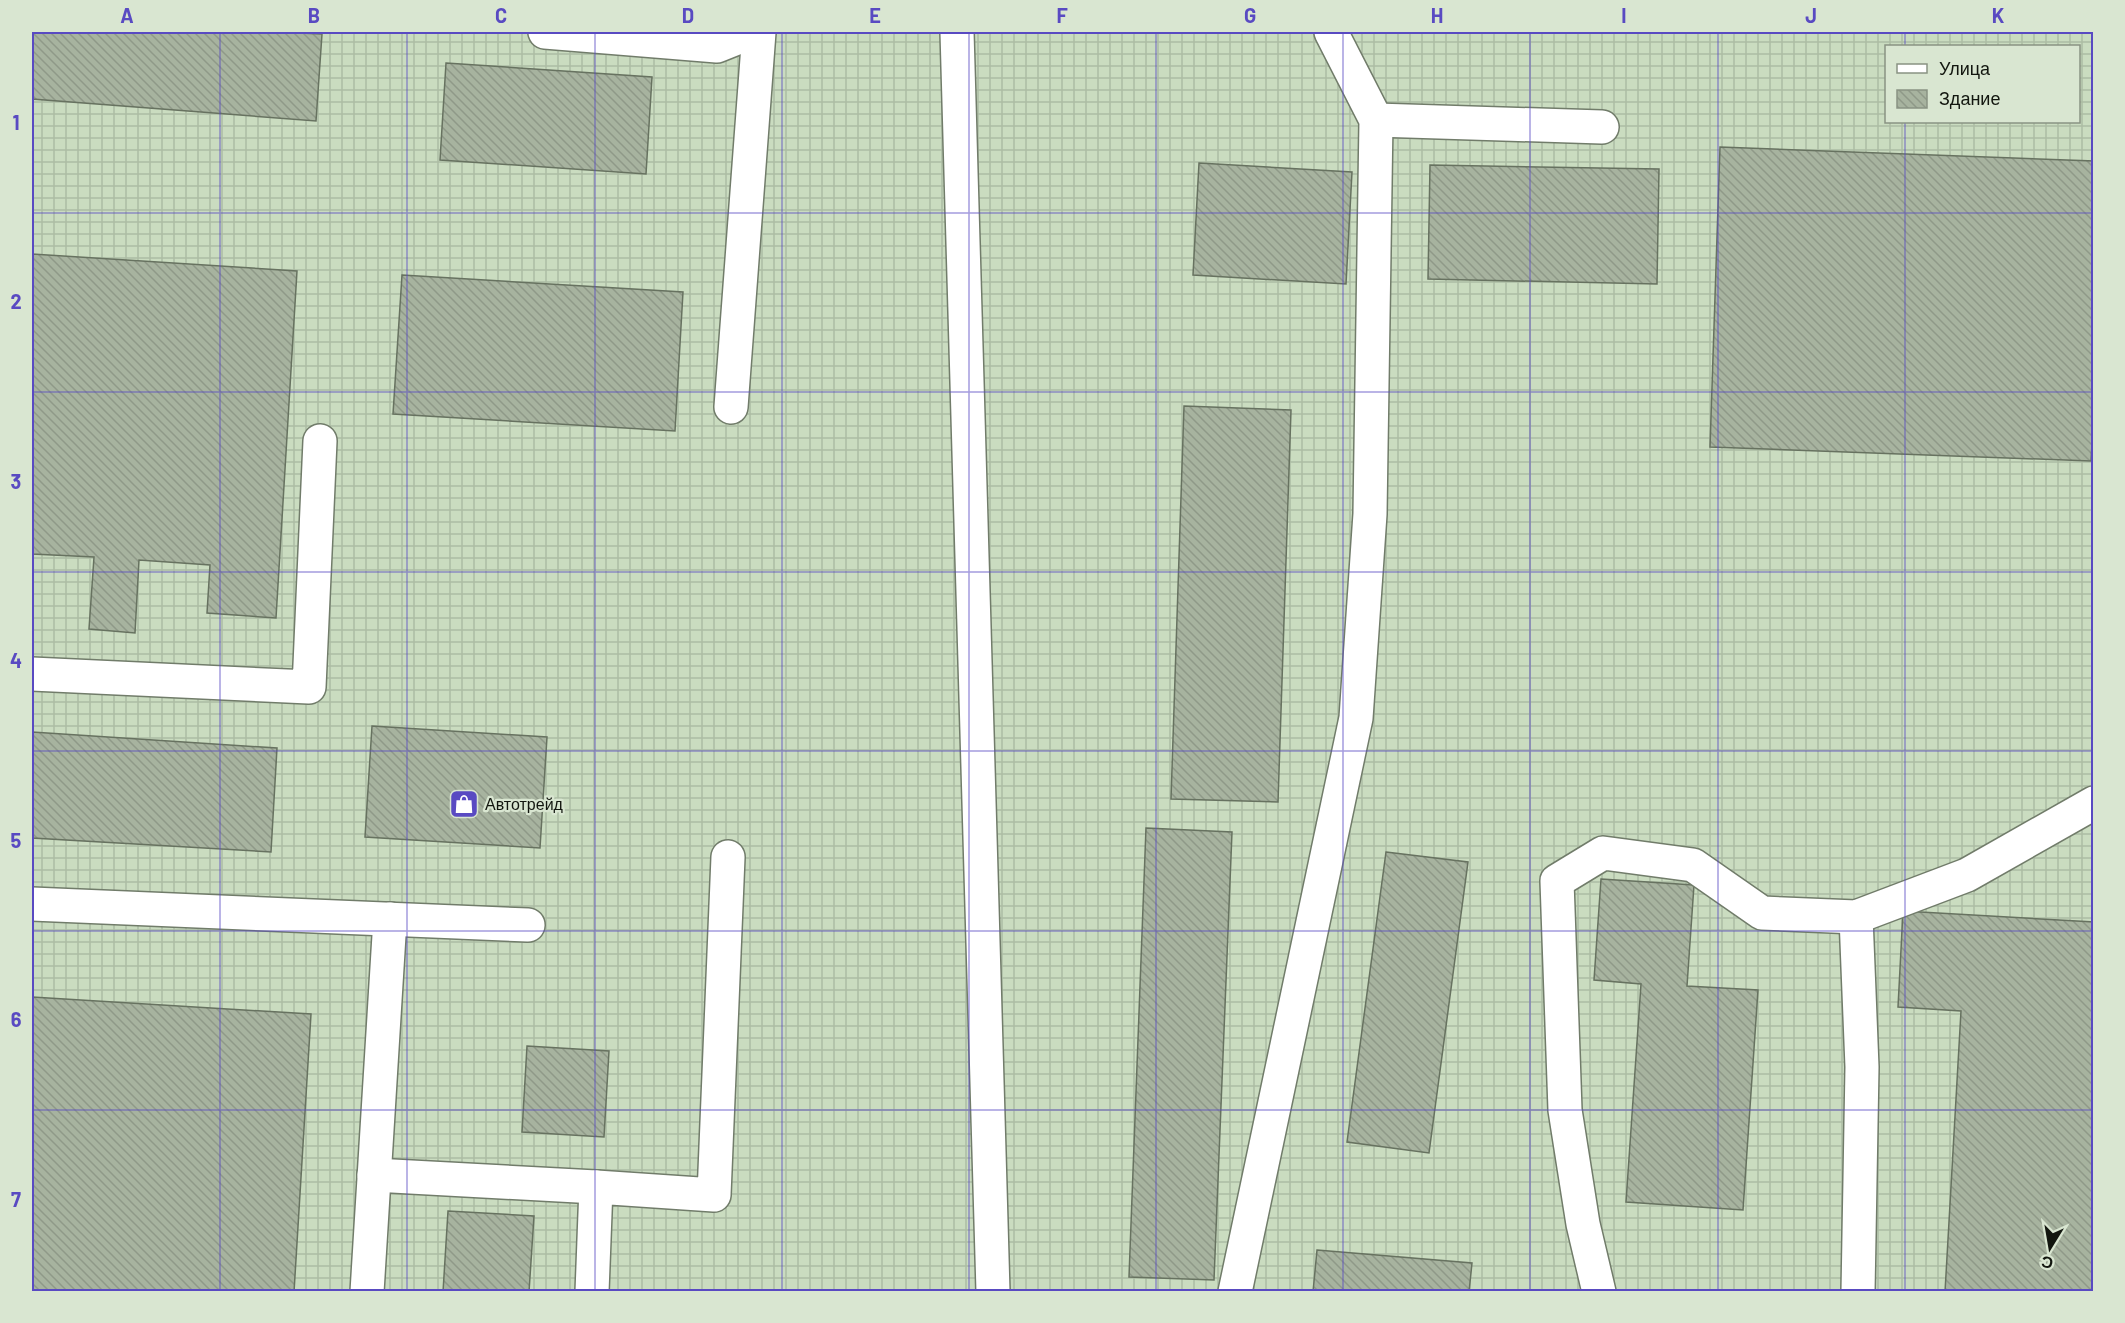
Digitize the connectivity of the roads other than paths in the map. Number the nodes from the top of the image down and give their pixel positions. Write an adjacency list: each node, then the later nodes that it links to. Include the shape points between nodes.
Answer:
1 (544, 32): 2 (lane, via 717,46)
2 (752, 32)
3 (759, 32): 8 (lane)
4 (957, 32): 21 (lane)
5 (1330, 32): 6 (lane)
6 (1376, 120): 7 (lane); 22 (lane, via 1370,514 1356,718)
7 (1602, 127)
8 (731, 407)
9 (320, 441): 10 (lane, via 309,687)
10 (32, 674)
11 (2094, 802): 14 (lane, via 1966,876)
12 (728, 857): 18 (lane, via 714,1194)
13 (32, 904): 15 (lane)
14 (1856, 917): 23 (lane, via 1762,913 1693,865 1603,853 1557,881 1565,1110 1583,1224); 24 (lane, via 1862,1066)
15 (390, 919): 16 (lane); 17 (lane)
16 (528, 925)
17 (374, 1175): 18 (lane); 19 (lane)
18 (596, 1187): 20 (lane)
19 (368, 1292)
20 (592, 1292)
21 (993, 1292)
22 (1235, 1292)
23 (1599, 1292)
24 (1858, 1292)

